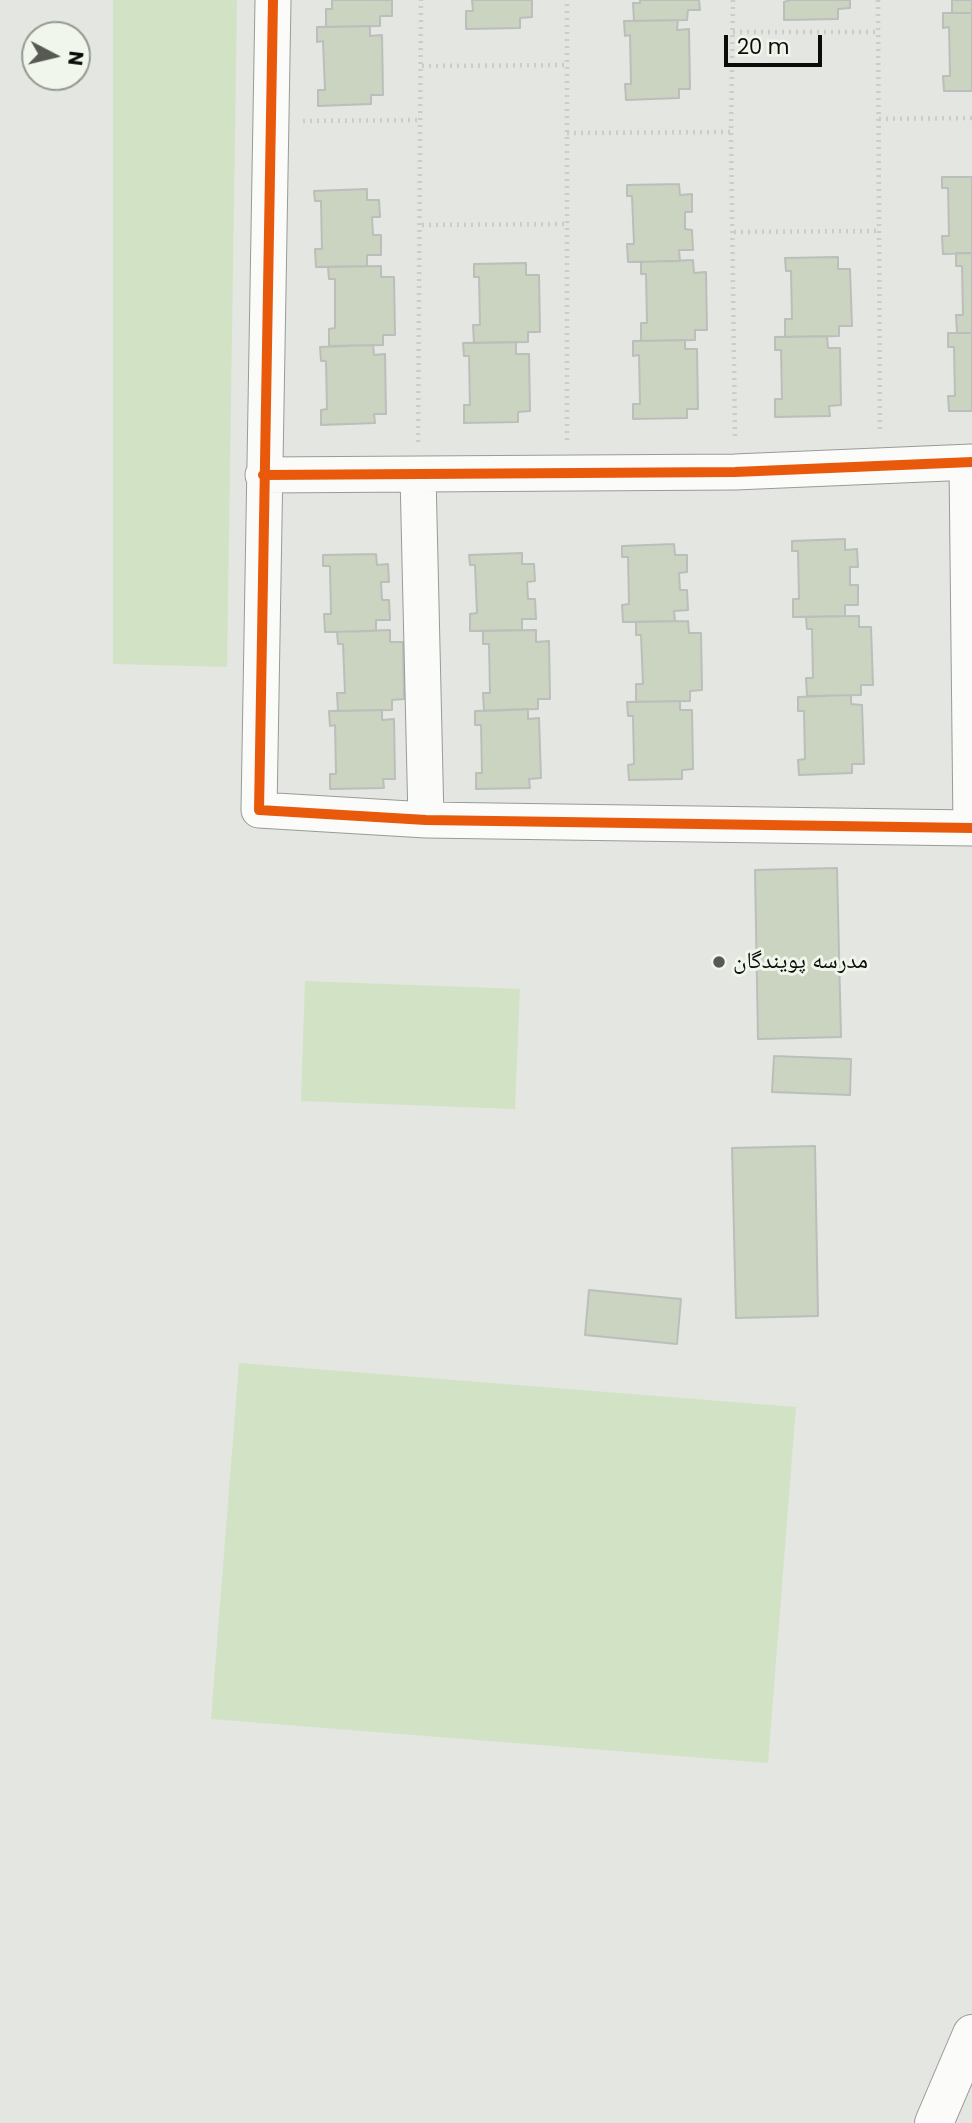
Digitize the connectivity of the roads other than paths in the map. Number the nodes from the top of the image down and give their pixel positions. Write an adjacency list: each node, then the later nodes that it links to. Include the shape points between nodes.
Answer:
1 (273, 0): 3 (street)
2 (970, 463): 4 (street, via 735,472); 6 (street)
3 (263, 475): 4 (street); 5 (street, via 258,810)
4 (418, 475): 5 (street)
5 (426, 820): 6 (street)
6 (971, 828)
7 (972, 2034): 8 (main road)
8 (934, 2123)

